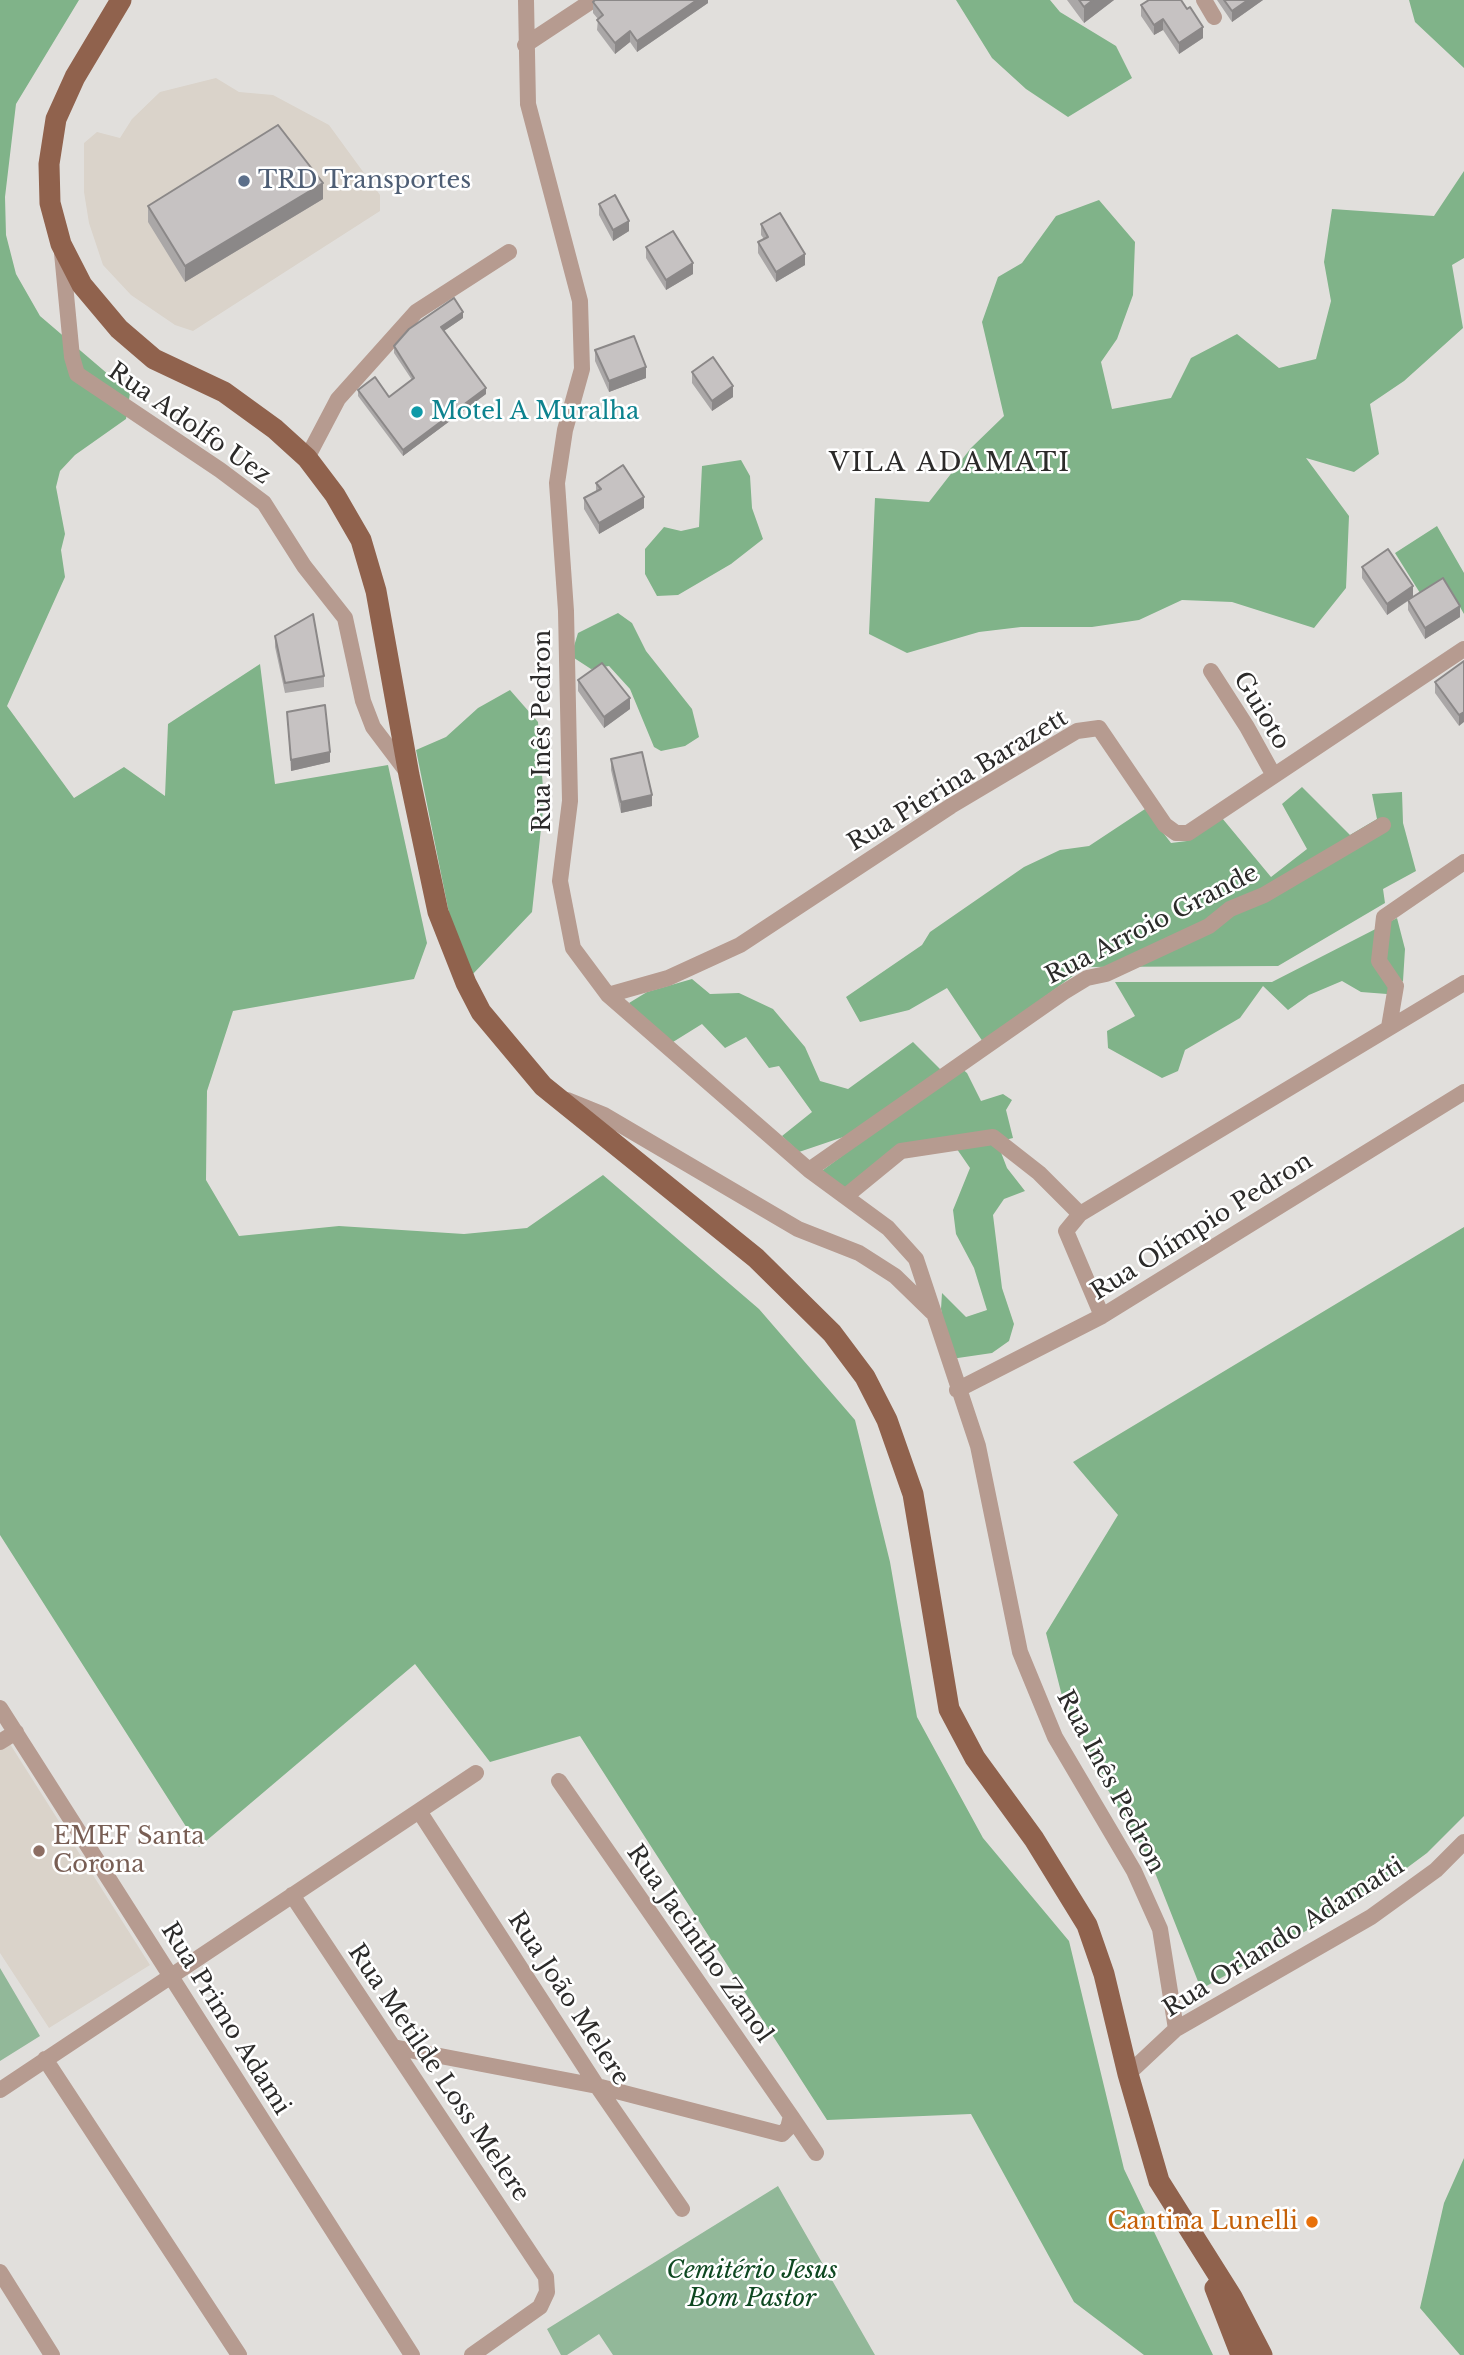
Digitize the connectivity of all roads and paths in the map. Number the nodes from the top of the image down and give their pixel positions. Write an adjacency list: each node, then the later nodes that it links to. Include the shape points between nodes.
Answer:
1 (121, 0): 7 (main road, via 56,118 49,164 50,203)
2 (526, 0): 6 (street, Rua Inês Pedron)
3 (593, 0): 6 (street)
4 (1204, 0): 5 (street)
5 (1214, 17)
6 (525, 45): 17 (street, Rua Inês Pedron, via 528,104 580,301 582,369 565,430 557,483 566,611 570,801 559,881 573,948)
7 (61, 244): 9 (main road, via 90,295 119,329 154,359 224,392); 13 (street, Rua Adolfo Uez, via 77,374 264,503 304,566 345,618 373,727)
8 (509, 252): 9 (street, via 416,312 338,399)
9 (307, 458): 13 (main road, via 361,540 376,591)
10 (1464, 649): 12 (street, Rua Pierina Barazett)
11 (1211, 671): 12 (street, Guioto)
12 (1273, 774): 17 (street, Rua Pierina Barazett, via 1188,833 1175,833 1099,728 1077,731 951,806 740,945 668,978)
13 (409, 775): 20 (main road, via 438,912 466,984 511,1051)
14 (1382, 825): 21 (street, Rua Arroio Grande, via 1264,895 1230,909 1209,926 1075,985)
15 (1464, 862): 18 (street, via 1384,917 1380,961 1396,986)
16 (1464, 983): 18 (street)
17 (608, 995): 21 (street, Rua Inês Pedron)
18 (1389, 1027): 23 (street)
19 (1464, 1092): 25 (street, Rua Olímpio Pedron)
20 (554, 1095): 24 (street, Rua Inês Pedron, via 604,1115 798,1229 859,1254 895,1276); 39 (main road, via 756,1258 832,1333 865,1377 887,1420 913,1494 950,1709 975,1758 1034,1839 1087,1925)
21 (808, 1170): 22 (street, Rua Inês Pedron)
22 (846, 1196): 23 (street, via 901,1152 993,1136); 24 (street, Rua Inês Pedron, via 888,1228 916,1259)
23 (1080, 1214): 25 (street, via 1066,1231)
24 (934, 1314): 26 (street, Rua Inês Pedron)
25 (1102, 1316): 26 (street, Rua Olímpio Pedron)
26 (957, 1390): 36 (street, Rua Inês Pedron, via 978,1446 1020,1652 1055,1737 1135,1871 1160,1929)
27 (0, 1708): 28 (street, Rua Primo Adami)
28 (16, 1732): 29 (street); 35 (street, Rua Primo Adami)
29 (0, 1742)
30 (476, 1773): 32 (street)
31 (559, 1781): 42 (street, Rua Jacintho Zanol)
32 (419, 1811): 34 (street); 40 (street, Rua João Melere)
33 (1464, 1842): 36 (street, Rua Orlando Adamatti, via 1436,1870 1371,1917)
34 (292, 1895): 35 (street); 37 (street, Rua Metilde Loss Melere)
35 (171, 1979): 38 (street); 49 (street, Rua Primo Adami)
36 (1176, 2029): 39 (street, Rua Orlando Adamatti)
37 (393, 2047): 40 (street); 50 (street, Rua Metilde Loss Melere, via 546,2277 547,2292 540,2307)
38 (44, 2059): 41 (street); 48 (street)
39 (1128, 2074): 45 (main road, via 1159,2180)
40 (597, 2086): 42 (street, via 782,2134); 44 (street, Rua João Melere)
41 (0, 2090)
42 (791, 2116): 43 (street, Rua Jacintho Zanol)
43 (816, 2153)
44 (682, 2209)
45 (1204, 2252): 51 (main road); 52 (main road)
46 (0, 2272): 47 (street)
47 (52, 2355)
48 (239, 2355)
49 (412, 2355)
50 (472, 2355)
51 (1241, 2355)
52 (1262, 2355)

